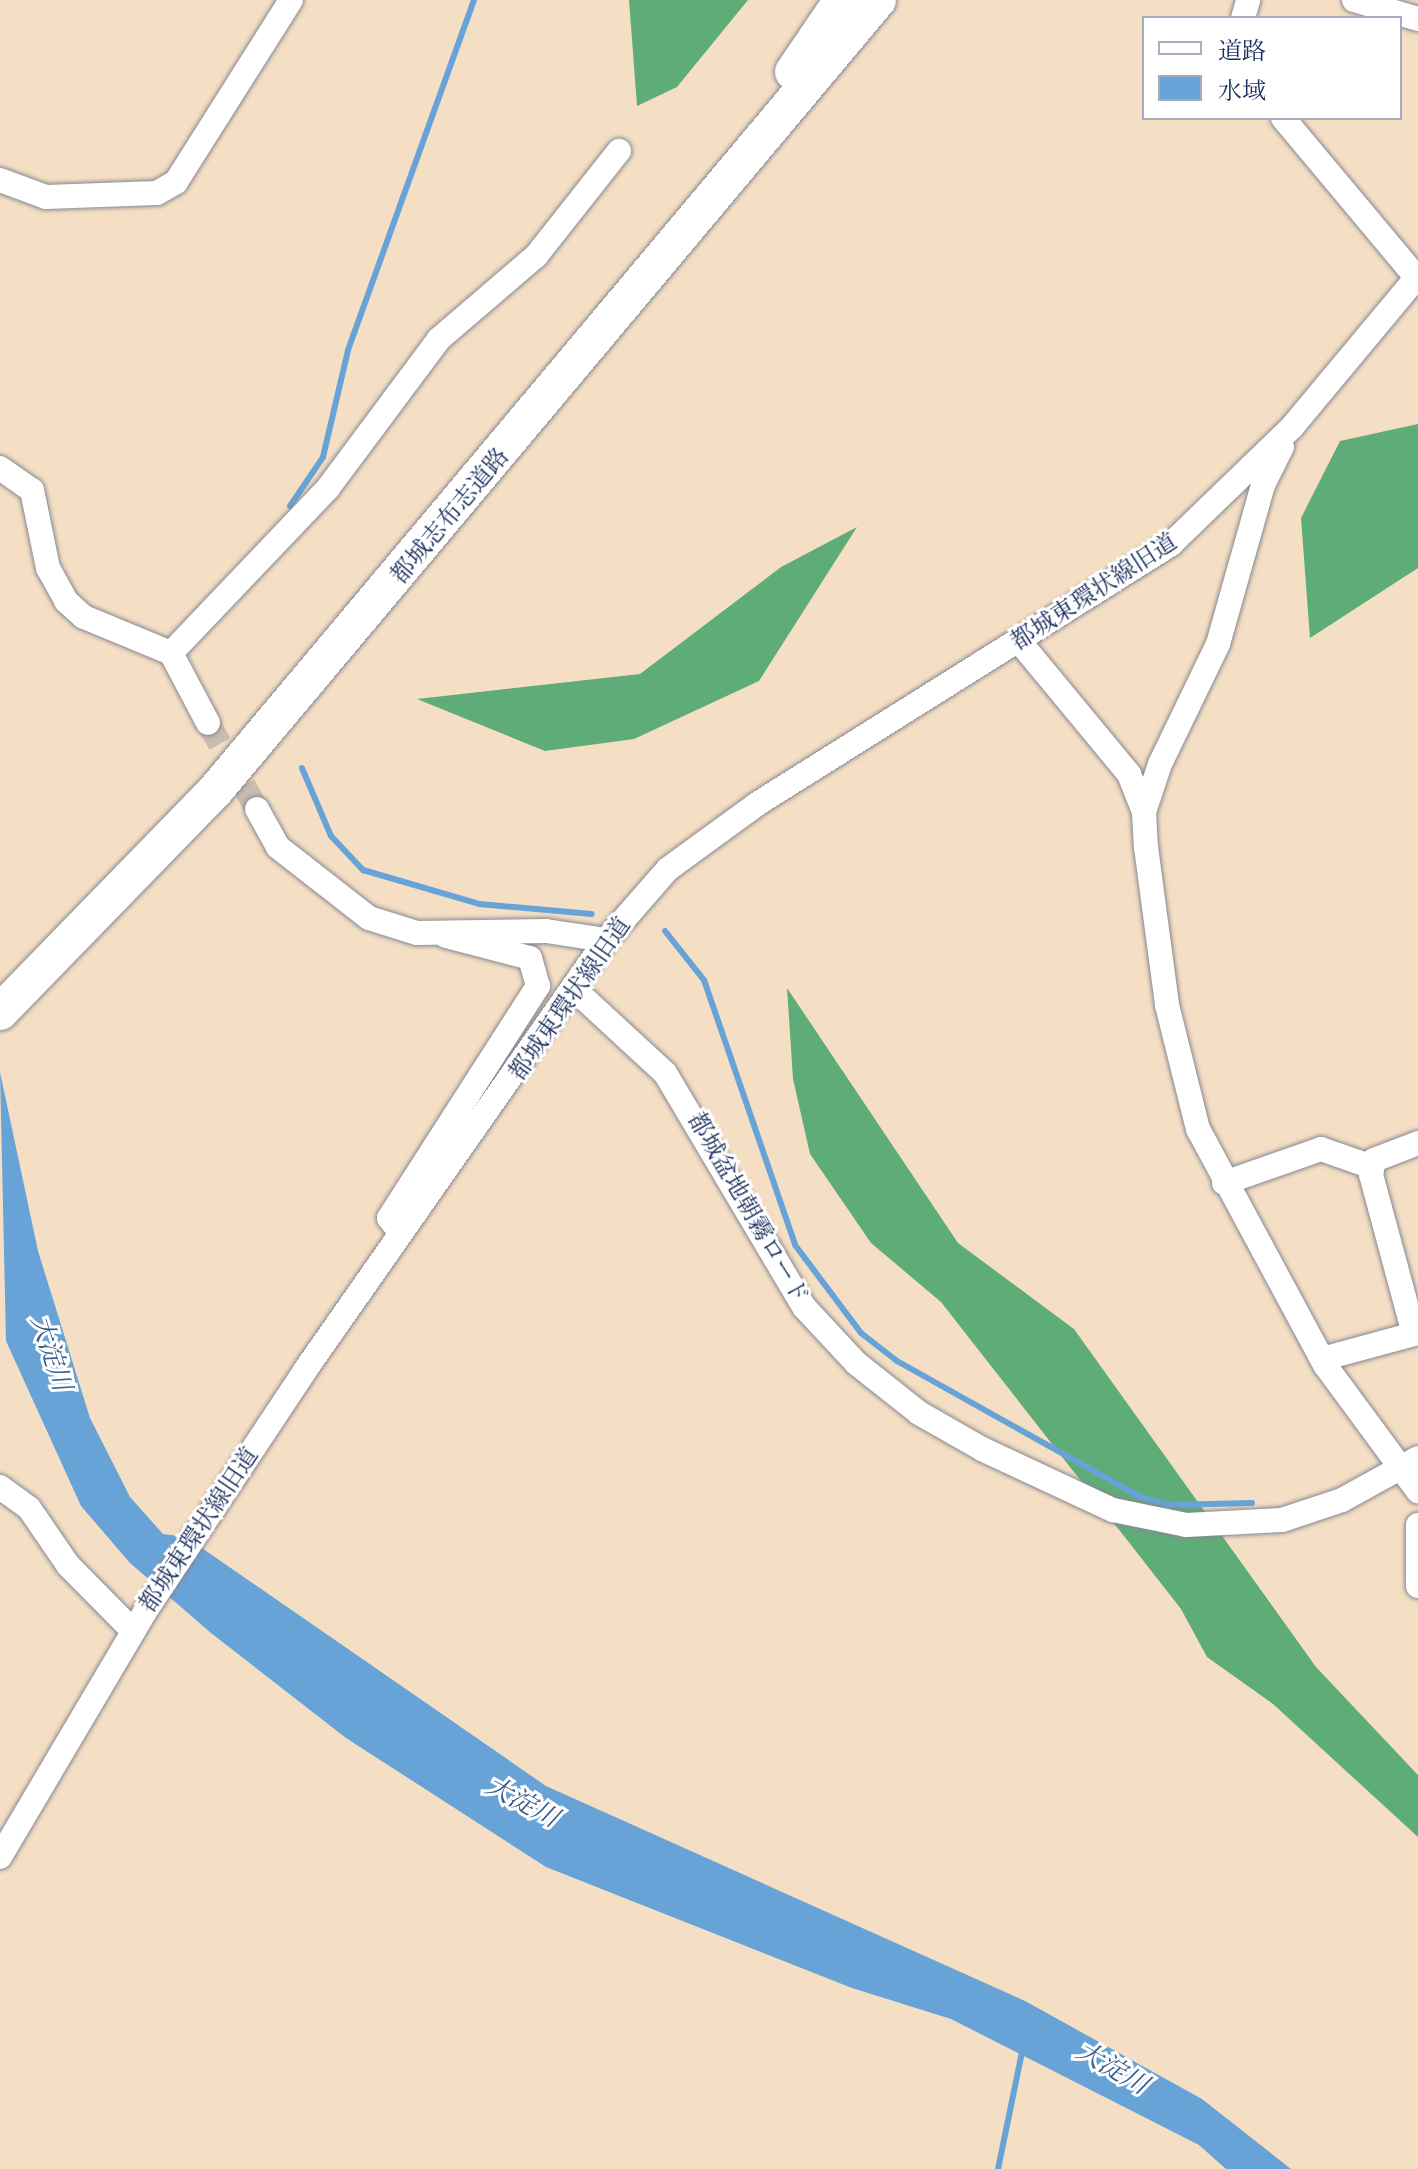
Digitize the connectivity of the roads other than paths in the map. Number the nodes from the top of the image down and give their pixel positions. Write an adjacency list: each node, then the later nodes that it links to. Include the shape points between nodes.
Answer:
1 (291, 0): 9 (street, via 176,182 157,193 46,197)
2 (842, 0): 10 (highway)
3 (878, 0): 10 (highway, 都城志布志道路)
4 (894, 0): 10 (highway)
5 (1354, 0): 6 (street)
6 (1418, 19)
7 (1285, 120): 11 (street)
8 (619, 151): 15 (street, via 536,256 439,339 328,488)
9 (0, 180)
10 (670, 256): 22 (highway, 都城志布志道路, via 215,791)
11 (1417, 277): 12 (street, 都城東環状線旧道)
12 (1292, 427): 14 (street, 都城東環状線旧道, via 1171,544); 18 (street, via 1263,485 1218,644)
13 (0, 468): 15 (street, via 32,490 48,568 66,601 84,617)
14 (1019, 641): 18 (street, via 1129,774); 20 (street, 都城東環状線旧道, via 703,839)
15 (171, 653): 16 (street)
16 (208, 723)
17 (257, 809): 19 (street, via 278,847 354,910)
18 (1144, 812): 25 (street, via 1186,1097)
19 (446, 936): 20 (street, via 546,931); 26 (street, via 530,958 538,986 389,1218)
20 (606, 940): 21 (street, 都城東環状線旧道)
21 (575, 990): 26 (street, 都城東環状線旧道); 28 (street, 都城盆地朝霧ロード, via 665,1073 804,1307 856,1363 919,1413 1051,1485 1113,1510 1186,1525 1282,1520 1342,1500)
22 (0, 1012)
23 (1418, 1143): 24 (street, via 1374,1160)
24 (1372, 1167): 25 (street, via 1321,1149); 27 (street, via 1414,1334)
25 (1224, 1183): 27 (street)
26 (401, 1233): 33 (street, 都城東環状線旧道)
27 (1322, 1359): 28 (street)
28 (1410, 1462): 30 (street)
29 (0, 1487): 33 (street, via 29,1508 68,1565)
30 (1418, 1491)
31 (1418, 1525): 32 (street)
32 (1418, 1586)
33 (133, 1631): 34 (street, 都城東環状線旧道)
34 (0, 1857)

